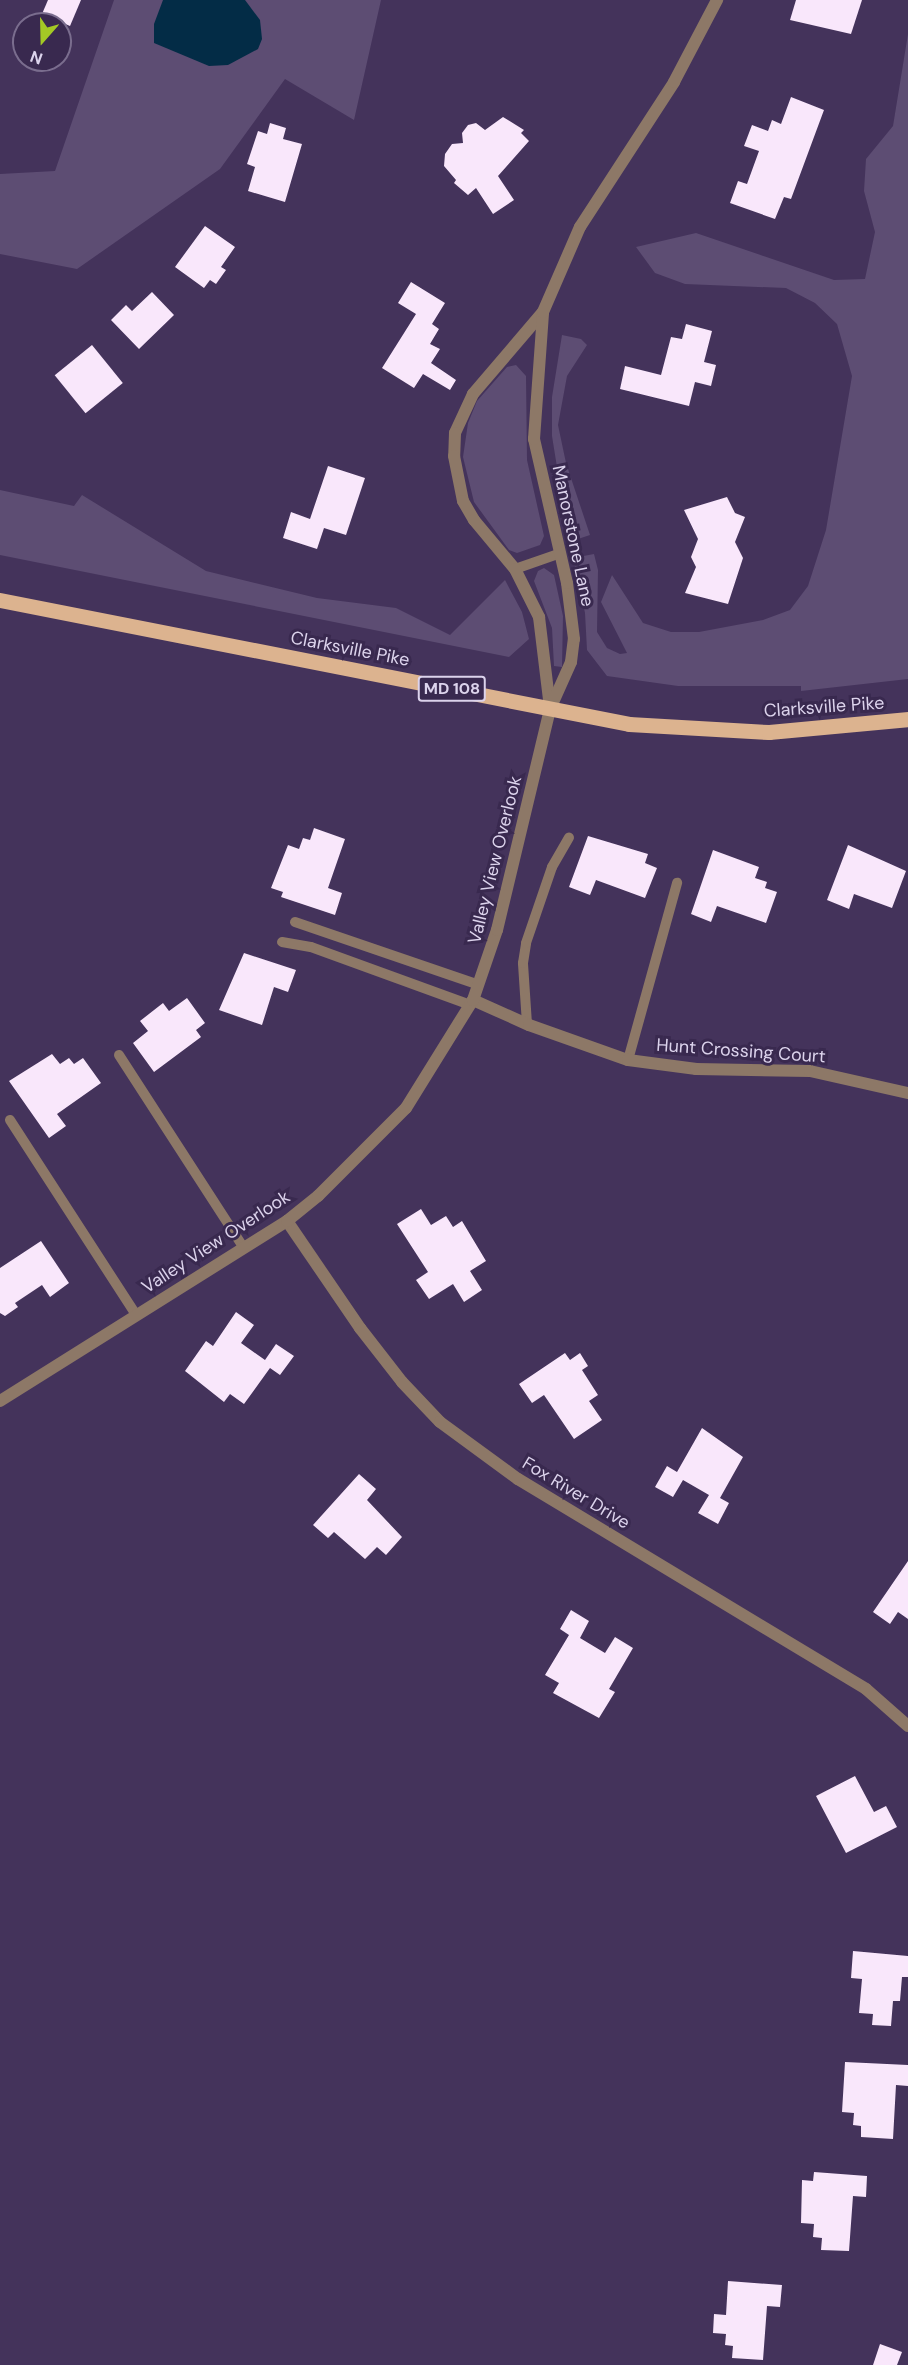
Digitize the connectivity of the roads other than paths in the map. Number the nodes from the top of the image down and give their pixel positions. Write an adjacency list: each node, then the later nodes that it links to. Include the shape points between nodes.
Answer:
1 (717, 0): 2 (street, Manorstone Lane, via 674,82 580,227)
2 (543, 312): 3 (street, Manorstone Lane, via 534,439); 4 (street, Manorstone Lane, via 473,394 455,433 454,456 463,501)
3 (558, 554): 4 (lane); 6 (street, Manorstone Lane, via 567,583 574,639 571,662)
4 (515, 569): 6 (street, Manorstone Lane, via 539,617)
5 (0, 600): 6 (main road, Clarksville Pike / MD 108)
6 (550, 709): 7 (main road, Clarksville Pike / MD 108, via 629,723 723,731 814,729); 12 (street, Valley View Overlook, via 497,930)
7 (908, 719)
8 (569, 838): 14 (lane, via 552,867 526,943 523,963)
9 (677, 883): 16 (lane)
10 (295, 922): 12 (lane)
11 (282, 942): 13 (lane, via 322,950)
12 (479, 985): 13 (street, Valley View Overlook)
13 (471, 1003): 14 (street, Hunt Crossing Court); 19 (street, Valley View Overlook, via 406,1108 348,1168)
14 (527, 1024): 16 (street, Hunt Crossing Court)
15 (119, 1055): 20 (lane)
16 (628, 1060): 17 (street, Hunt Crossing Court, via 696,1069 810,1071)
17 (908, 1093)
18 (10, 1120): 21 (lane)
19 (287, 1221): 20 (street, Valley View Overlook); 23 (street, Fox River Drive, via 360,1328 402,1382 440,1422 518,1479 866,1689)
20 (244, 1248): 21 (street, Valley View Overlook)
21 (136, 1315): 22 (street, Valley View Overlook)
22 (0, 1401)
23 (908, 1726)

